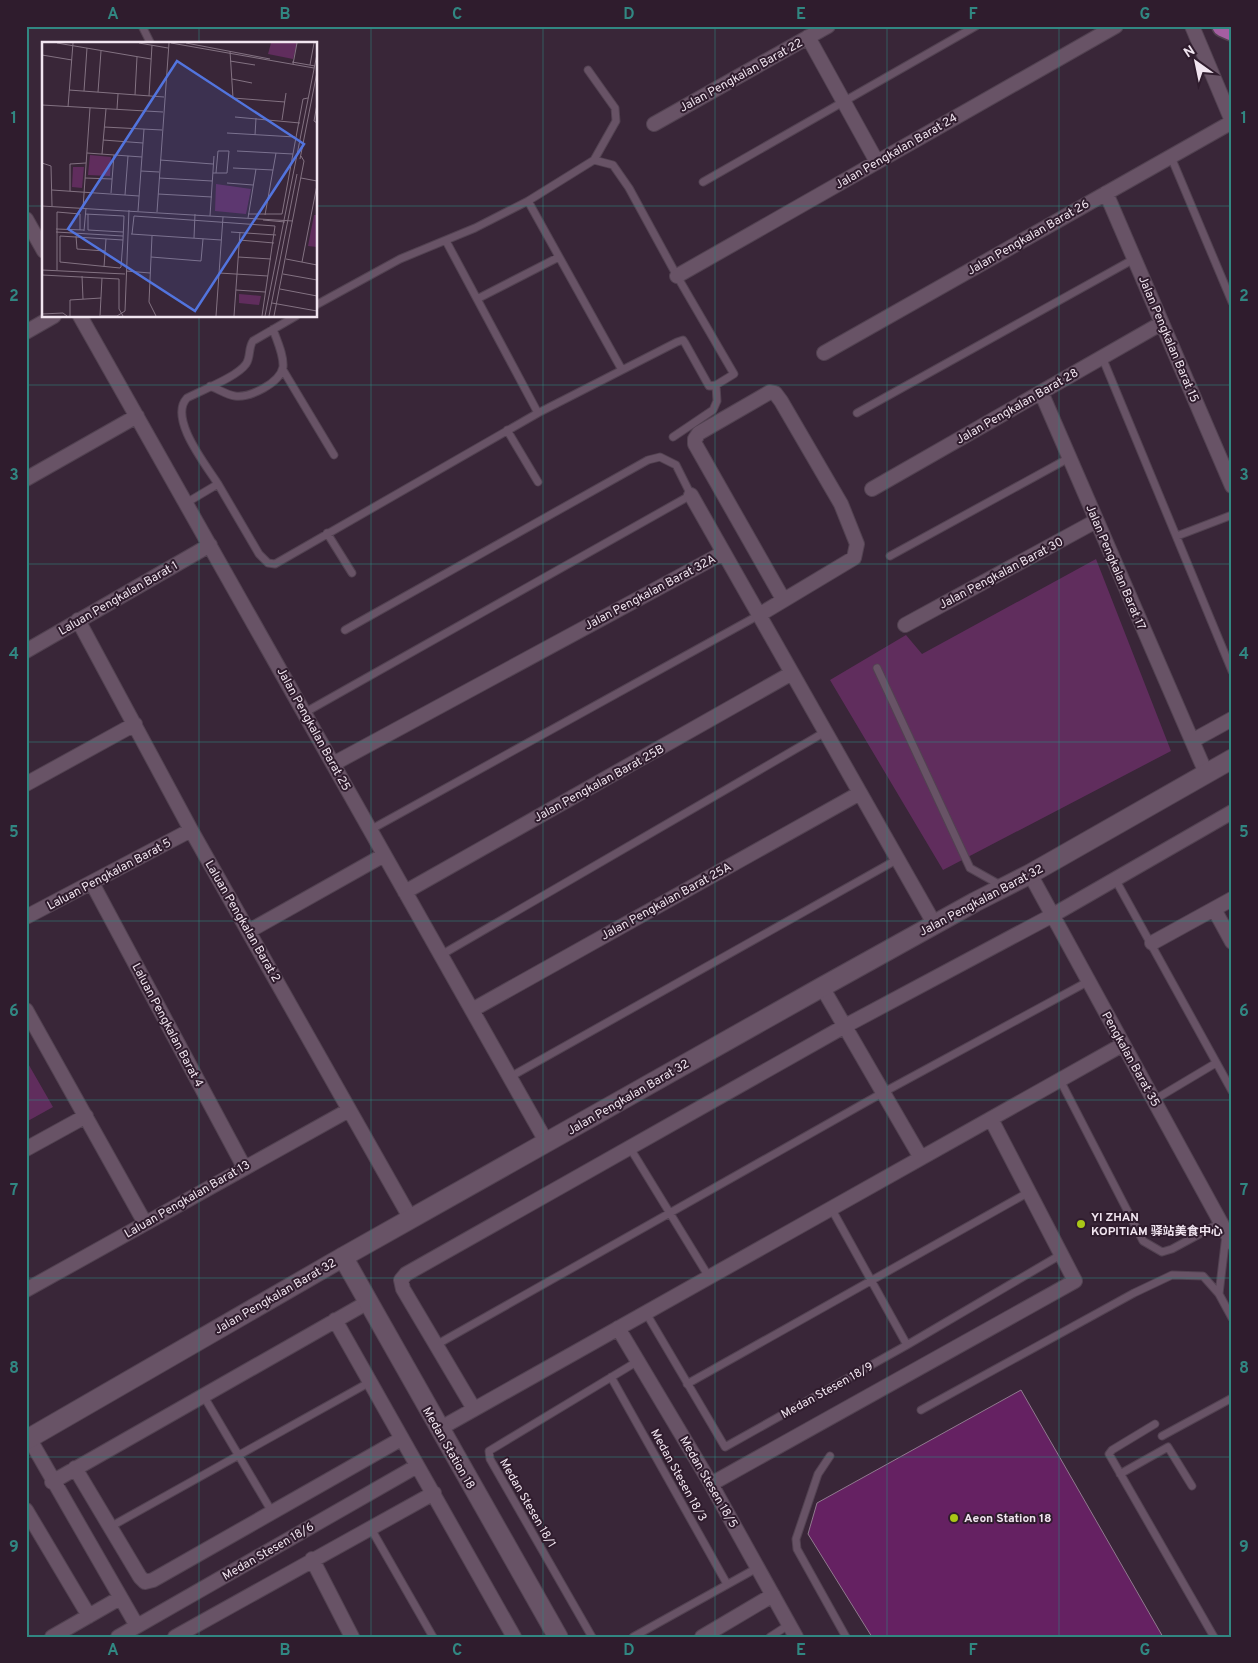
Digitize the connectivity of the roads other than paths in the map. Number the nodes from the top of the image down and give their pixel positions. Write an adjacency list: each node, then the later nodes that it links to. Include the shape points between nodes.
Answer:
1 (142, 26): 9 (lane)
2 (828, 26): 8 (street, Jalan Pengkalan Barat 22)
3 (976, 26): 11 (lane)
4 (1115, 26): 16 (street, Jalan Pengkalan Barat 24)
5 (1192, 26): 12 (street)
6 (1223, 26): 7 (main road)
7 (1232, 30)
8 (808, 37): 11 (street); 13 (street, Jalan Pengkalan Barat 22)
9 (150, 42)
10 (588, 70): 15 (lane, via 616,114 616,121)
11 (844, 101): 16 (street); 17 (lane)
12 (1232, 121): 14 (street, Jalan Pengkalan Barat 26)
13 (654, 124)
14 (1171, 156): 18 (street, Jalan Pengkalan Barat 26); 27 (lane)
15 (594, 160): 19 (lane); 25 (lane, via 612,165 629,188)
16 (878, 162): 25 (street, Jalan Pengkalan Barat 24)
17 (704, 182)
18 (1106, 193): 24 (street, Jalan Pengkalan Barat 15); 35 (street, Jalan Pengkalan Barat 26)
19 (528, 201): 21 (lane); 23 (lane)
20 (26, 219): 22 (street)
21 (446, 241): 26 (lane); 28 (lane, via 400,259)
22 (42, 247)
23 (559, 258): 26 (lane); 38 (lane)
24 (1134, 259): 32 (street, Jalan Pengkalan Barat 15); 43 (lane)
25 (677, 276): 39 (lane, via 734,371)
26 (477, 299): 42 (lane)
27 (1232, 302)
28 (318, 304)
29 (50, 318): 34 (street)
30 (81, 318): 44 (street, Jalan Pengkalan Barat 25)
31 (292, 318): 33 (lane)
32 (1162, 323): 36 (street, Jalan Pengkalan Barat 28); 52 (street, Jalan Pengkalan Barat 15)
33 (273, 329): 37 (lane, via 283,358); 40 (lane, via 250,345 250,356 241,370)
34 (26, 332)
35 (824, 353)
36 (1102, 357): 41 (street, Jalan Pengkalan Barat 28); 59 (lane)
37 (282, 370): 40 (lane, via 272,382 247,396 234,396); 47 (lane)
38 (622, 370): 39 (lane, via 683,340 709,386); 42 (lane)
39 (716, 385): 46 (lane, via 717,401 713,410)
40 (210, 386): 51 (lane, via 187,398 181,404 180,413 189,437)
41 (1041, 392): 48 (street, Jalan Pengkalan Barat 17); 53 (street, Jalan Pengkalan Barat 28)
42 (538, 413): 45 (lane)
43 (857, 413)
44 (137, 416): 49 (street); 55 (street, Jalan Pengkalan Barat 25)
45 (507, 430): 50 (lane); 58 (lane)
46 (673, 437)
47 (334, 455)
48 (1069, 458): 57 (street, Jalan Pengkalan Barat 17); 62 (lane)
49 (26, 479)
50 (538, 482)
51 (218, 484): 55 (lane); 58 (lane, via 259,554 271,564)
52 (1232, 486)
53 (872, 489)
54 (692, 495): 61 (street); 68 (lane, via 676,465 660,457 648,460); 73 (lane)
55 (186, 503): 60 (street, Jalan Pengkalan Barat 25)
56 (1232, 515): 59 (lane)
57 (1096, 521): 67 (street, Jalan Pengkalan Barat 30); 77 (street, Jalan Pengkalan Barat 17)
58 (326, 533): 63 (lane)
59 (1176, 536): 71 (lane)
60 (210, 545): 66 (street, Laluan Pengkalan Barat 1); 73 (street, Jalan Pengkalan Barat 25)
61 (723, 553): 65 (street, Jalan Pengkalan Barat 32A); 79 (street, Jalan Pengkalan Barat 32A)
62 (890, 556)
63 (352, 573)
64 (783, 599): 64 (street, via 695,444 699,433 770,392 781,401 841,504 857,544 854,558); 65 (street)
65 (759, 615): 72 (street, Jalan Pengkalan Barat 32A); 85 (lane)
66 (78, 620): 69 (street, Laluan Pengkalan Barat 1); 75 (street, Laluan Pengkalan Barat 2)
67 (905, 625)
68 (345, 630)
69 (26, 651)
70 (876, 668): 91 (lane, via 970,868)
71 (1232, 671)
72 (792, 674): 76 (street, Jalan Pengkalan Barat 32A); 92 (street, Jalan Pengkalan Barat 25B)
73 (304, 712): 79 (street, Jalan Pengkalan Barat 25)
74 (1232, 719): 77 (street)
75 (135, 724): 81 (street); 84 (street, Laluan Pengkalan Barat 2)
76 (825, 732): 82 (street, Jalan Pengkalan Barat 32A); 101 (lane)
77 (1192, 742): 80 (street, Jalan Pengkalan Barat 17)
78 (1232, 760): 80 (street, Jalan Pengkalan Barat 32)
79 (334, 764): 85 (street, Jalan Pengkalan Barat 25)
80 (1206, 773): 88 (street, Jalan Pengkalan Barat 32)
81 (26, 784)
82 (860, 793): 87 (street, Jalan Pengkalan Barat 32A); 105 (street, Jalan Pengkalan Barat 25A)
83 (1232, 812): 89 (street)
84 (191, 830): 90 (street, Laluan Pengkalan Barat 5); 98 (street, Laluan Pengkalan Barat 2)
85 (370, 830): 86 (street, Jalan Pengkalan Barat 25)
86 (384, 855): 92 (street, Jalan Pengkalan Barat 25); 98 (street)
87 (898, 859): 97 (street, Jalan Pengkalan Barat 32A); 109 (lane)
88 (1030, 874): 91 (street, Jalan Pengkalan Barat 32); 95 (street, Pengkalan Barat 35)
89 (1115, 879): 95 (street); 100 (lane)
90 (92, 883): 96 (street, Laluan Pengkalan Barat 5); 121 (street, Laluan Pengkalan Barat 4)
91 (1004, 887): 97 (street, Jalan Pengkalan Barat 32)
92 (405, 892): 101 (street, Jalan Pengkalan Barat 25)
93 (1232, 898): 94 (street)
94 (1214, 909): 99 (street); 100 (street)
95 (1053, 915): 102 (street, Pengkalan Barat 35); 106 (street)
96 (26, 917)
97 (935, 924): 103 (street, Jalan Pengkalan Barat 32)
98 (248, 931): 114 (street, Laluan Pengkalan Barat 2)
99 (1232, 942)
100 (1152, 943): 108 (lane)
101 (441, 955): 105 (street, Jalan Pengkalan Barat 25)
102 (1089, 981): 107 (street, Pengkalan Barat 35); 112 (lane)
103 (822, 987): 106 (street); 117 (street, Jalan Pengkalan Barat 32)
104 (26, 1010): 115 (street)
105 (472, 1010): 109 (street, Jalan Pengkalan Barat 25)
106 (845, 1026): 112 (street); 118 (street)
107 (1122, 1045): 110 (street); 113 (street, Pengkalan Barat 35)
108 (1216, 1063): 111 (lane); 113 (lane)
109 (510, 1077): 117 (street, Jalan Pengkalan Barat 25)
110 (1060, 1080): 116 (street); 127 (lane, via 1143,1241 1162,1252)
111 (1232, 1091)
112 (884, 1092): 120 (street); 124 (lane)
113 (1154, 1100): 127 (street, Pengkalan Barat 35)
114 (349, 1110): 121 (street, Laluan Pengkalan Barat 13); 125 (street, Laluan Pengkalan Barat 2)
115 (86, 1116): 119 (street); 126 (street)
116 (990, 1119): 120 (street); 122 (street)
117 (547, 1143): 125 (street, Jalan Pengkalan Barat 32)
118 (630, 1148): 124 (lane); 139 (street, via 406,1274 401,1280 403,1289)
119 (26, 1149)
120 (921, 1158): 123 (street)
121 (244, 1167): 126 (street, Laluan Pengkalan Barat 13)
122 (1030, 1192): 128 (street); 131 (lane)
123 (831, 1208): 130 (street); 131 (lane)
124 (671, 1212): 130 (lane); 139 (lane)
125 (411, 1219): 129 (street, Jalan Pengkalan Barat 32)
126 (145, 1223): 132 (street, Laluan Pengkalan Barat 13)
127 (1226, 1233): 133 (lane)
128 (1062, 1254): 140 (lane, Medan Stesen 18/9); 160 (street, Medan Stesen 18/9, via 1075,1281)
129 (344, 1257): 134 (street, Medan Station 18); 152 (street, Jalan Pengkalan Barat 32)
130 (709, 1277): 135 (street)
131 (872, 1281): 140 (lane); 144 (lane)
132 (26, 1290)
133 (1219, 1294): 136 (lane); 148 (lane, via 1203,1276 1172,1275 1094,1314)
134 (368, 1302): 137 (street); 150 (street, Medan Station 18)
135 (646, 1313): 138 (street); 144 (lane, Medan Stesen 18/9)
136 (1232, 1318)
137 (336, 1320): 143 (street); 145 (street)
138 (618, 1328): 141 (street, Medan Stesen 18/5); 147 (street)
139 (436, 1345): 147 (street)
140 (907, 1346): 144 (lane, Medan Stesen 18/9, via 725,1447)
141 (638, 1361): 142 (lane, Medan Stesen 18/1); 160 (street, Medan Stesen 18/5)
142 (611, 1377): 169 (lane, Medan Stesen 18/3); 182 (lane, Medan Stesen 18/1, via 490,1451 490,1459)
143 (370, 1382): 153 (street); 154 (lane)
144 (687, 1384)
145 (203, 1395): 154 (lane); 157 (street)
146 (1232, 1398): 151 (lane)
147 (474, 1409): 150 (street)
148 (921, 1410)
149 (1155, 1424): 158 (lane, via 1109,1452)
150 (439, 1429): 181 (street, Medan Station 18)
151 (1162, 1436)
152 (28, 1439): 159 (street)
153 (401, 1439): 156 (street); 164 (street)
154 (239, 1456): 164 (lane); 165 (lane)
155 (830, 1456): 187 (lane, via 818,1474 796,1539 798,1549)
156 (417, 1466): 162 (street); 174 (street, Medan Stesen 18/6)
157 (75, 1468): 159 (street); 165 (street)
158 (1120, 1474): 161 (lane, via 1168,1447); 188 (lane)
159 (52, 1482): 171 (street)
160 (711, 1484): 168 (street, Medan Stesen 18/5)
161 (1192, 1486)
162 (434, 1493): 166 (street); 180 (street)
163 (26, 1510): 172 (street)
164 (272, 1512): 165 (street, via 146,1582)
165 (110, 1527)
166 (370, 1527): 167 (street); 179 (lane)
167 (312, 1559): 177 (street); 178 (street)
168 (756, 1568): 169 (lane); 170 (street, Medan Stesen 18/5)
169 (726, 1584): 183 (lane)
170 (773, 1596): 173 (street, Medan Stesen 18/5); 184 (street)
171 (120, 1598): 172 (street); 174 (street)
172 (89, 1616): 175 (street)
173 (790, 1624): 185 (lane); 186 (street, Medan Stesen 18/5)
174 (137, 1626): 176 (street, Medan Stesen 18/6)
175 (52, 1637)
176 (118, 1637)
177 (175, 1637)
178 (352, 1637)
179 (433, 1637)
180 (514, 1637)
181 (558, 1637)
182 (592, 1637)
183 (633, 1637)
184 (702, 1637)
185 (770, 1637)
186 (796, 1637)
187 (846, 1637)
188 (1214, 1637)

